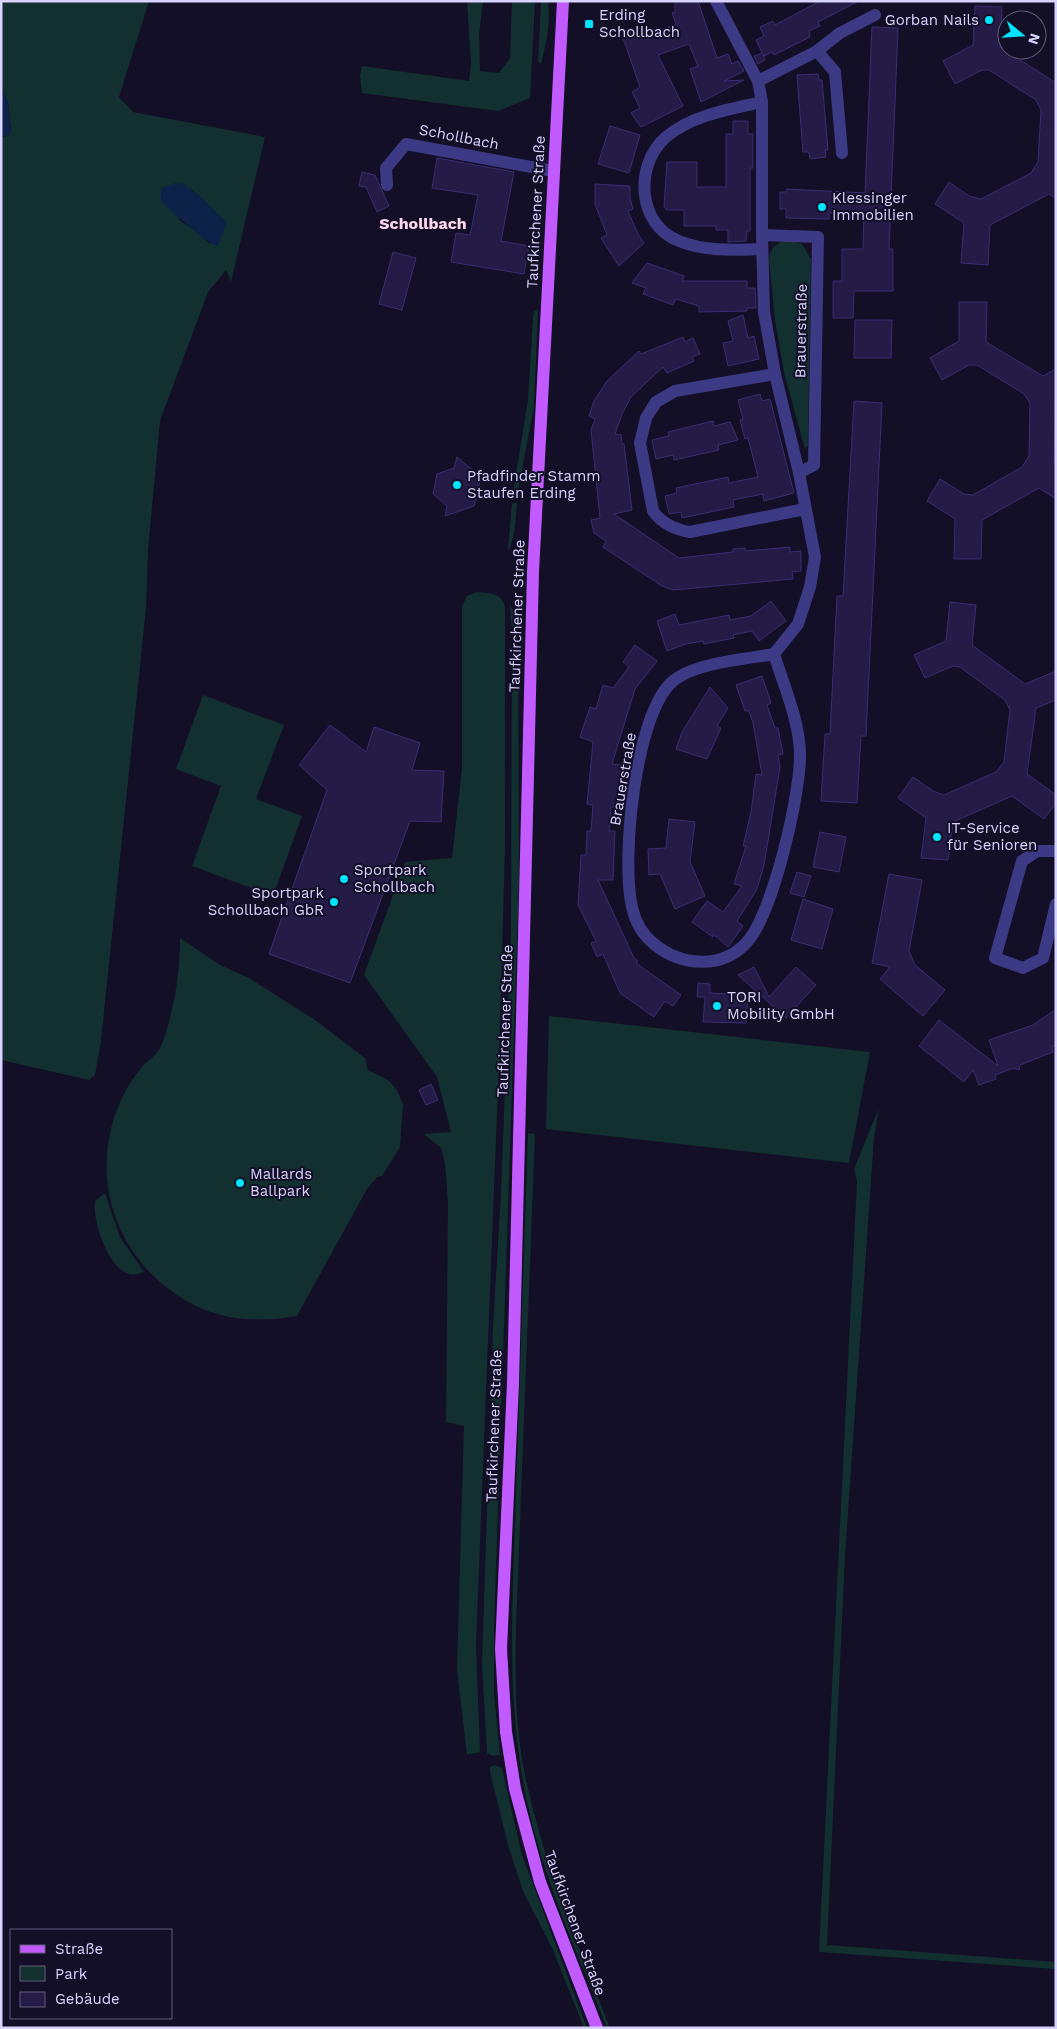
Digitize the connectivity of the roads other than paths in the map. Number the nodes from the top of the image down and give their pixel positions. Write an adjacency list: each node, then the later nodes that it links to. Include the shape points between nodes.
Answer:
1 (563, 1): 8 (main road, Taufkirchener Straße)
2 (716, 1): 5 (street, Brauerstraße)
3 (875, 15): 4 (street, via 840,33)
4 (817, 51): 5 (street); 7 (street, via 836,72)
5 (758, 81): 6 (street, Brauerstraße)
6 (762, 102): 10 (street, Brauerstraße); 11 (street, via 713,113 674,131 665,138 653,157 643,188 655,222 665,234 678,241 712,249)
7 (842, 153)
8 (553, 171): 9 (street, Schollbach, via 406,144 386,168); 18 (main road, Taufkirchener Straße, via 533,572 513,1383 501,1649 506,1732 515,1789 540,1882)
9 (387, 185)
10 (762, 235): 11 (street, Brauerstraße); 13 (street, Brauerstraße, via 818,237 814,466)
11 (762, 249): 12 (street, Brauerstraße, via 764,312)
12 (775, 374): 13 (street, Brauerstraße); 14 (street, via 675,391 656,402 646,418 640,443 654,511 661,520 680,531 690,532)
13 (799, 473): 14 (street, Brauerstraße)
14 (805, 509): 15 (street, Brauerstraße, via 815,556 810,587 798,624)
15 (774, 654): 15 (street, Brauerstraße, via 702,668 682,676 664,690 650,719 630,816 628,872 632,908 639,926 653,943 669,954 691,961 706,963 720,960 747,943 781,867 800,754 794,716)
16 (1056, 850): 17 (street, via 1037,851 1022,861 995,958 1023,968 1043,958)
17 (1056, 904)
18 (597, 2028)

